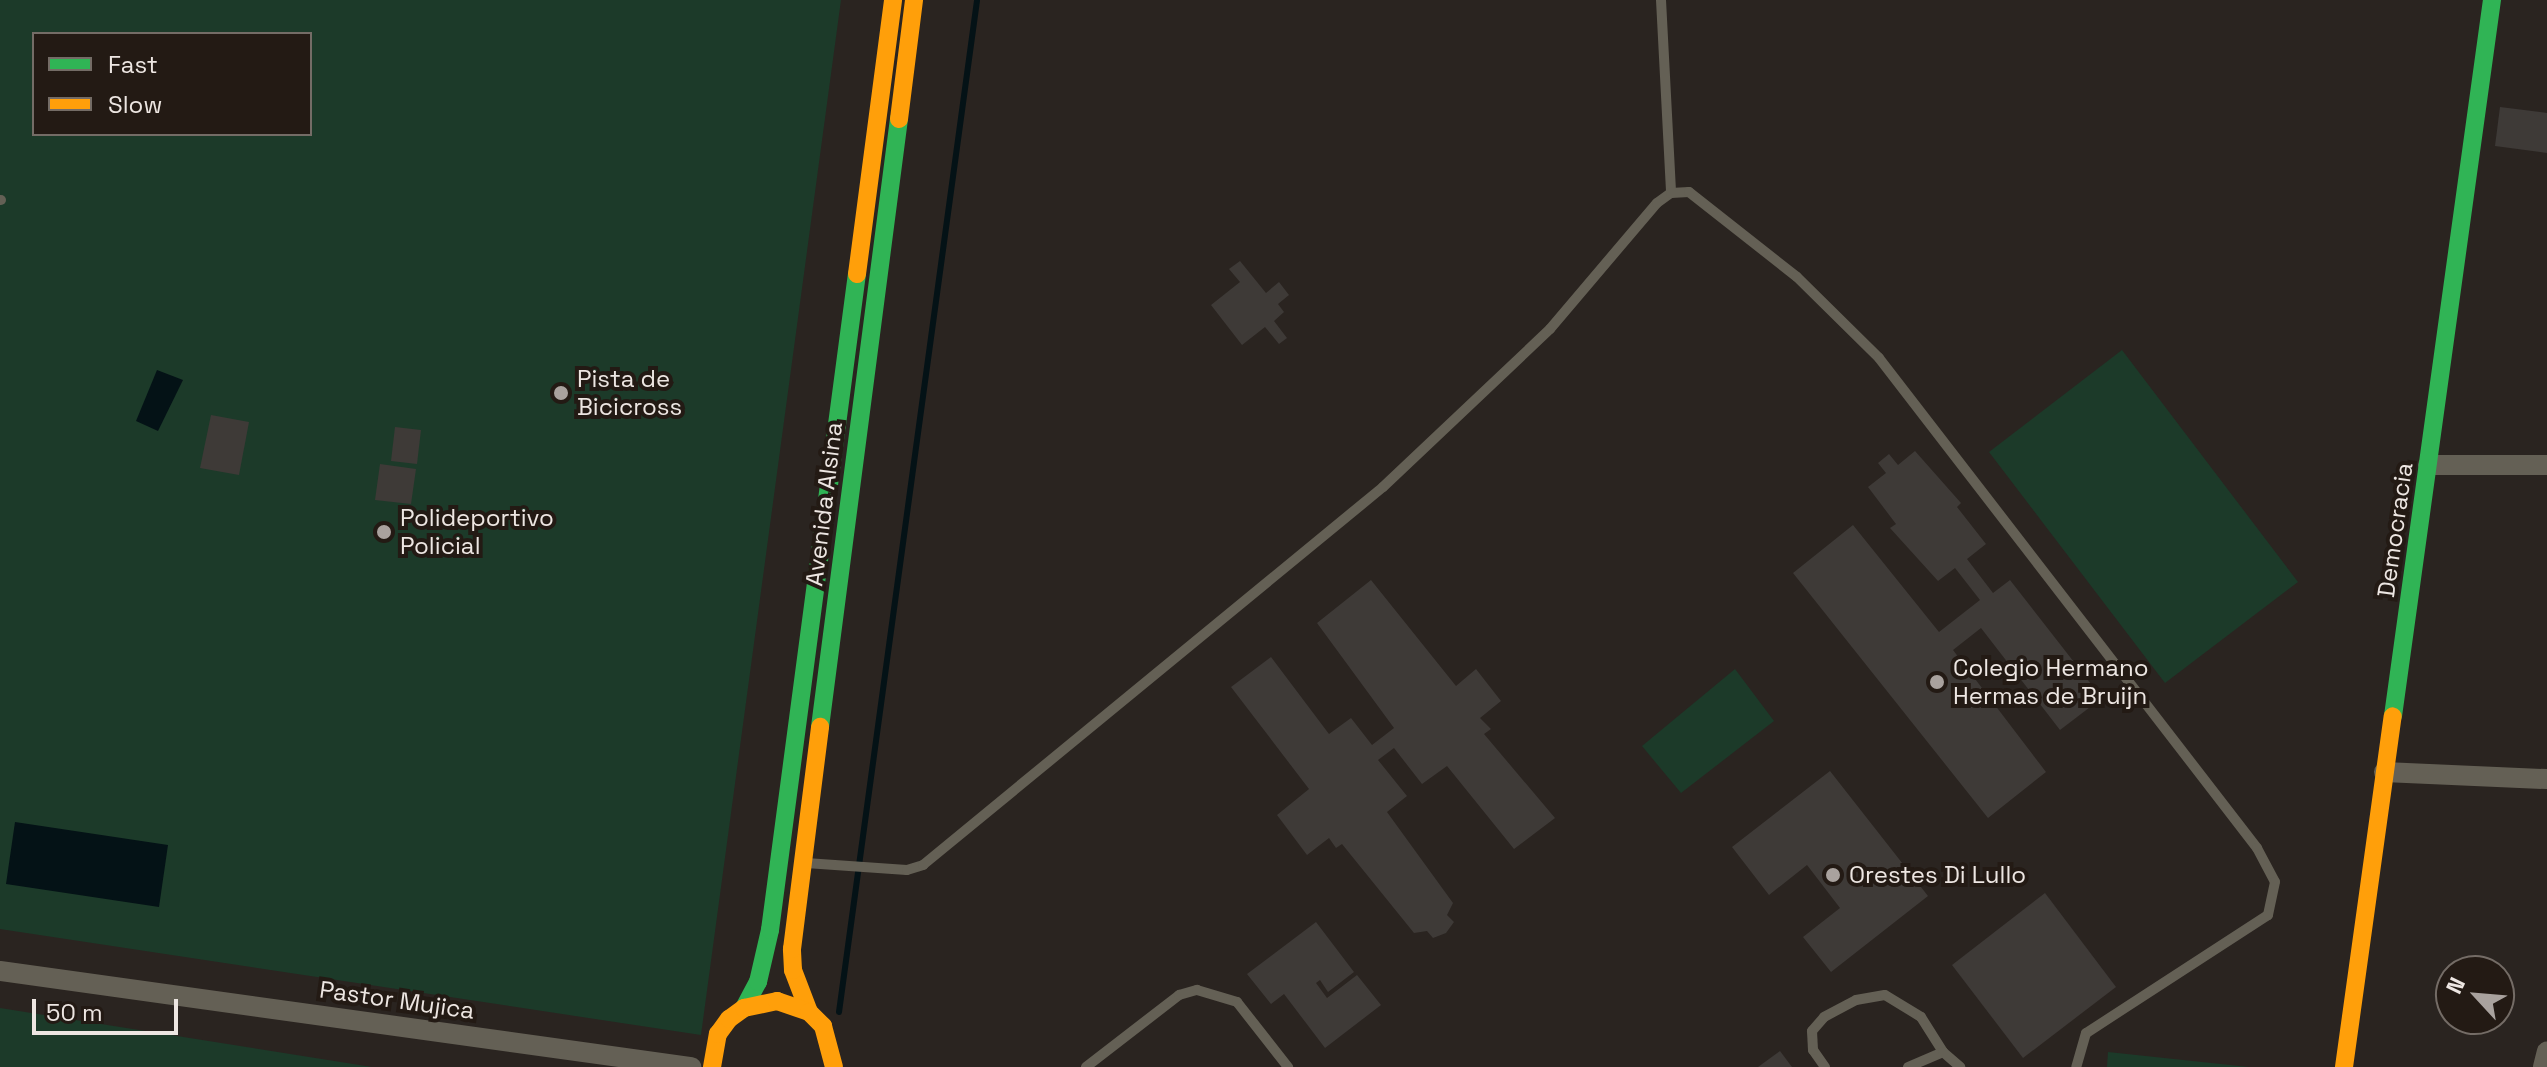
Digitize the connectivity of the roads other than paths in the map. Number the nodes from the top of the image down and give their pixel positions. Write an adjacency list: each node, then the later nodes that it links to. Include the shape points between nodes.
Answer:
1 (893, 0): 12 (main road, Avenida Alsina, via 770,930 758,982)
2 (914, 0): 10 (main road, Avenida Alsina)
3 (1661, 0): 5 (lane)
4 (2492, 0): 6 (main road, Democracia)
5 (1671, 193): 10 (lane, via 1550,329 1383,487 923,865 907,870); 24 (lane, via 1689,192 1704,200 1797,277 1879,358 2266,862 2276,896 2268,915 2086,1033)
6 (2428, 465): 7 (street); 8 (main road, Democracia)
7 (2547, 465)
8 (2384, 772): 9 (street); 25 (main road, Democracia)
9 (2547, 779)
10 (802, 863): 13 (main road, Avenida Alsina, via 792,960)
11 (0, 971): 16 (street, Pastor Mujica)
12 (744, 1008): 13 (main road, via 777,1001); 17 (main road, Avenida Alsina, via 718,1034)
13 (809, 1012): 18 (main road, Avenida Alsina, via 832,1045)
14 (2547, 1051): 26 (street)
15 (1943, 1052): 21 (lane, via 1921,1017 1885,995 1856,1000 1824,1017 1812,1031 1813,1050); 22 (lane); 23 (lane)
16 (691, 1067)
17 (712, 1067)
18 (834, 1067)
19 (1086, 1067): 20 (lane, via 1179,995 1197,990 1237,1002)
20 (1288, 1067)
21 (1825, 1067)
22 (1908, 1067)
23 (1960, 1067)
24 (2076, 1067)
25 (2344, 1067)
26 (2543, 1067)

